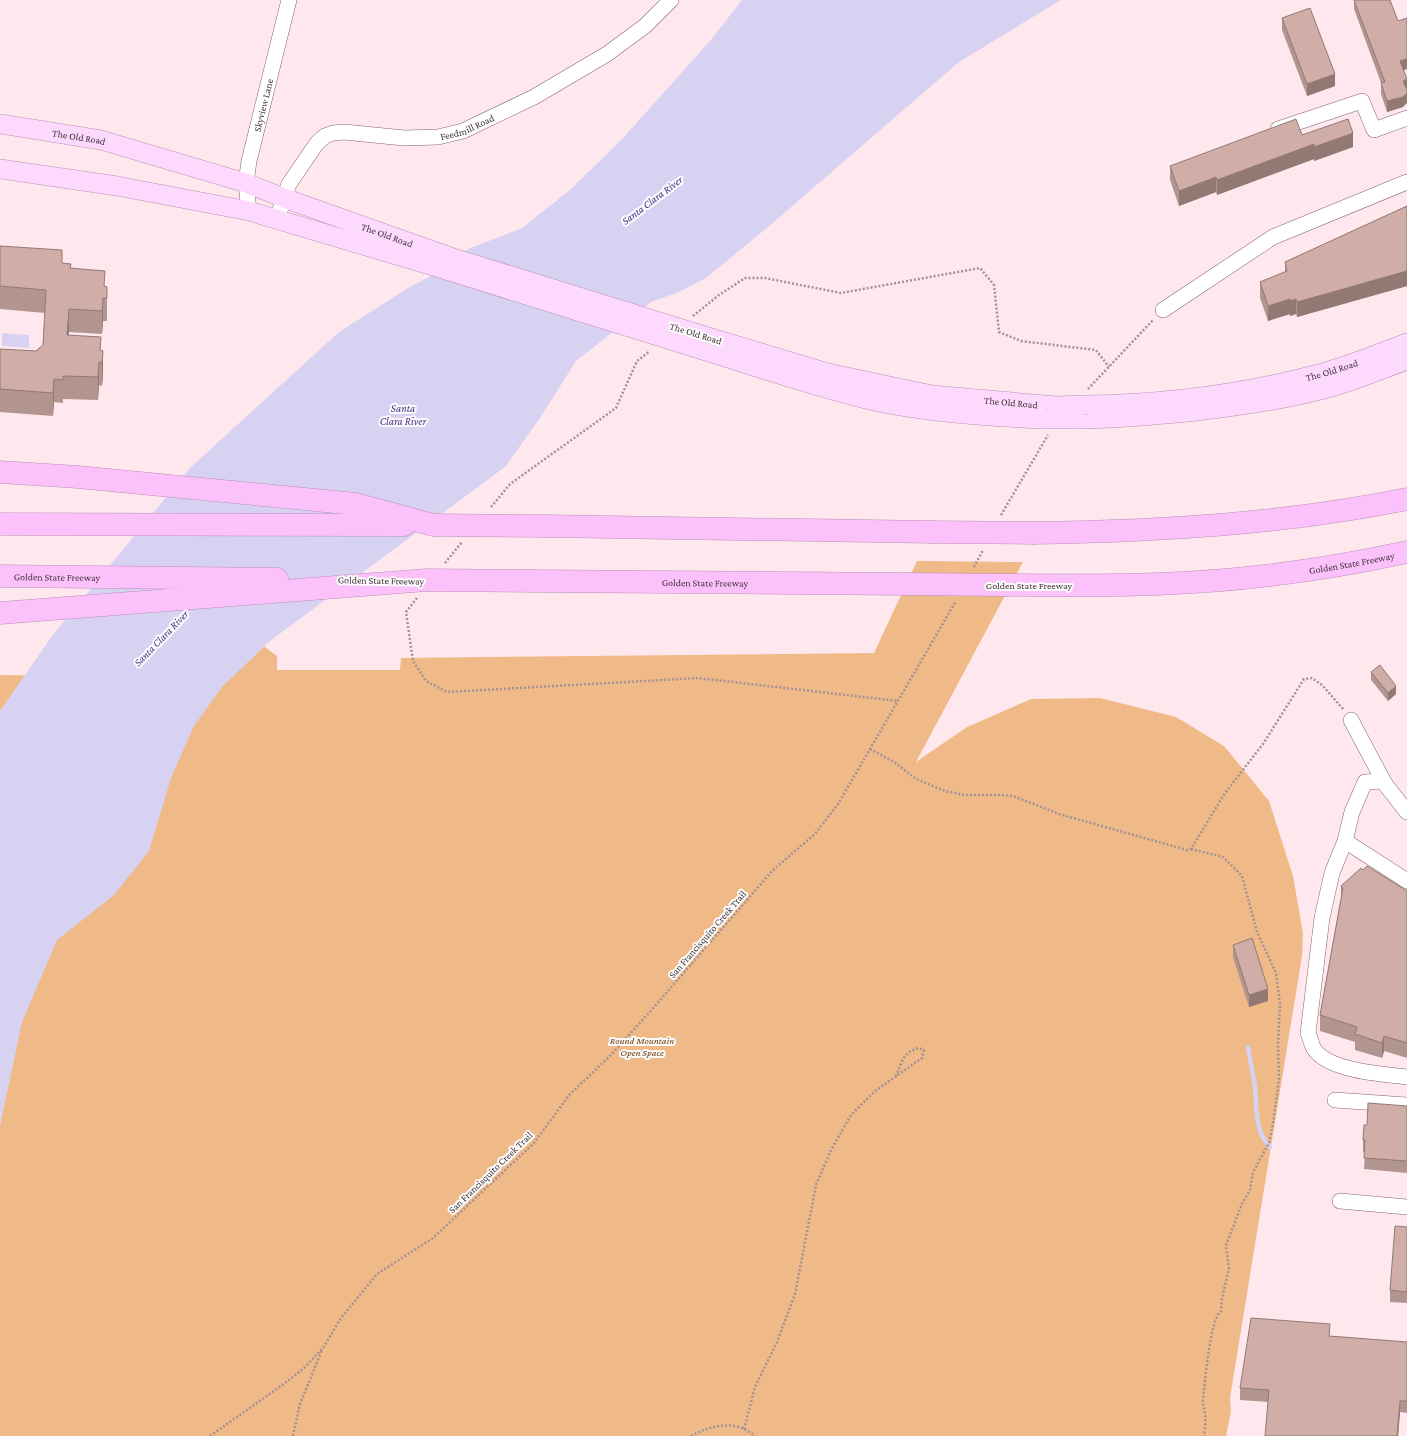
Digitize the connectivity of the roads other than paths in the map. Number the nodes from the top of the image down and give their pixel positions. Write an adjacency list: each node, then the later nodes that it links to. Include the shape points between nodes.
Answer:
1 (289, 0): 8 (street, Skyview Lane, via 249,161)
2 (671, 0): 9 (street, Feedmill Road, via 645,26 607,54 534,97 462,131 438,137 404,138 344,132 325,136 317,143 289,184)
3 (1407, 118): 5 (street, via 1374,130 1362,101)
4 (0, 124): 8 (main road, The Old Road, via 101,140)
5 (1265, 133)
6 (0, 169): 10 (main road, The Old Road, via 117,186)
7 (1407, 182): 13 (street, via 1273,237)
8 (246, 183): 9 (main road, The Old Road); 10 (street, Skyview Lane)
9 (284, 198): 11 (street, Feedmill Road); 12 (main road, The Old Road)
10 (249, 211): 11 (main road, The Old Road)
11 (277, 219): 12 (main road, The Old Road)
12 (447, 263): 18 (main road, The Old Road, bridge, via 701,342 821,387 875,401 1004,418 1051,412)
13 (1163, 310)
14 (1407, 343): 18 (main road, The Old Road, via 1316,374 1246,391)
15 (1407, 360): 17 (main road, The Old Road)
16 (1407, 366): 17 (main road, via 1374,378)
17 (1342, 384): 18 (main road, The Old Road, via 1236,407 1140,418)
18 (1082, 412)
19 (0, 472): 22 (highway, via 116,480 356,504)
20 (1407, 499): 22 (highway, bridge, via 1329,513 1156,531 1034,533)
21 (0, 524): 22 (highway)
22 (433, 525)
23 (1407, 552): 25 (highway, Golden State Freeway, bridge, via 1221,580 1157,584)
24 (0, 576): 25 (highway, Golden State Freeway)
25 (430, 581): 26 (highway)
26 (8, 612)
27 (1351, 720): 28 (street)
28 (1385, 784): 29 (street); 30 (street, via 1382,781 1365,782 1352,812)
29 (1407, 812)
30 (1346, 841): 31 (street); 32 (street, via 1332,873 1322,918 1308,1033 1314,1049 1329,1062 1354,1070)
31 (1407, 881)
32 (1407, 1077)
33 (1335, 1100): 34 (street)
34 (1407, 1105)
35 (1340, 1201): 36 (street)
36 (1407, 1207)

